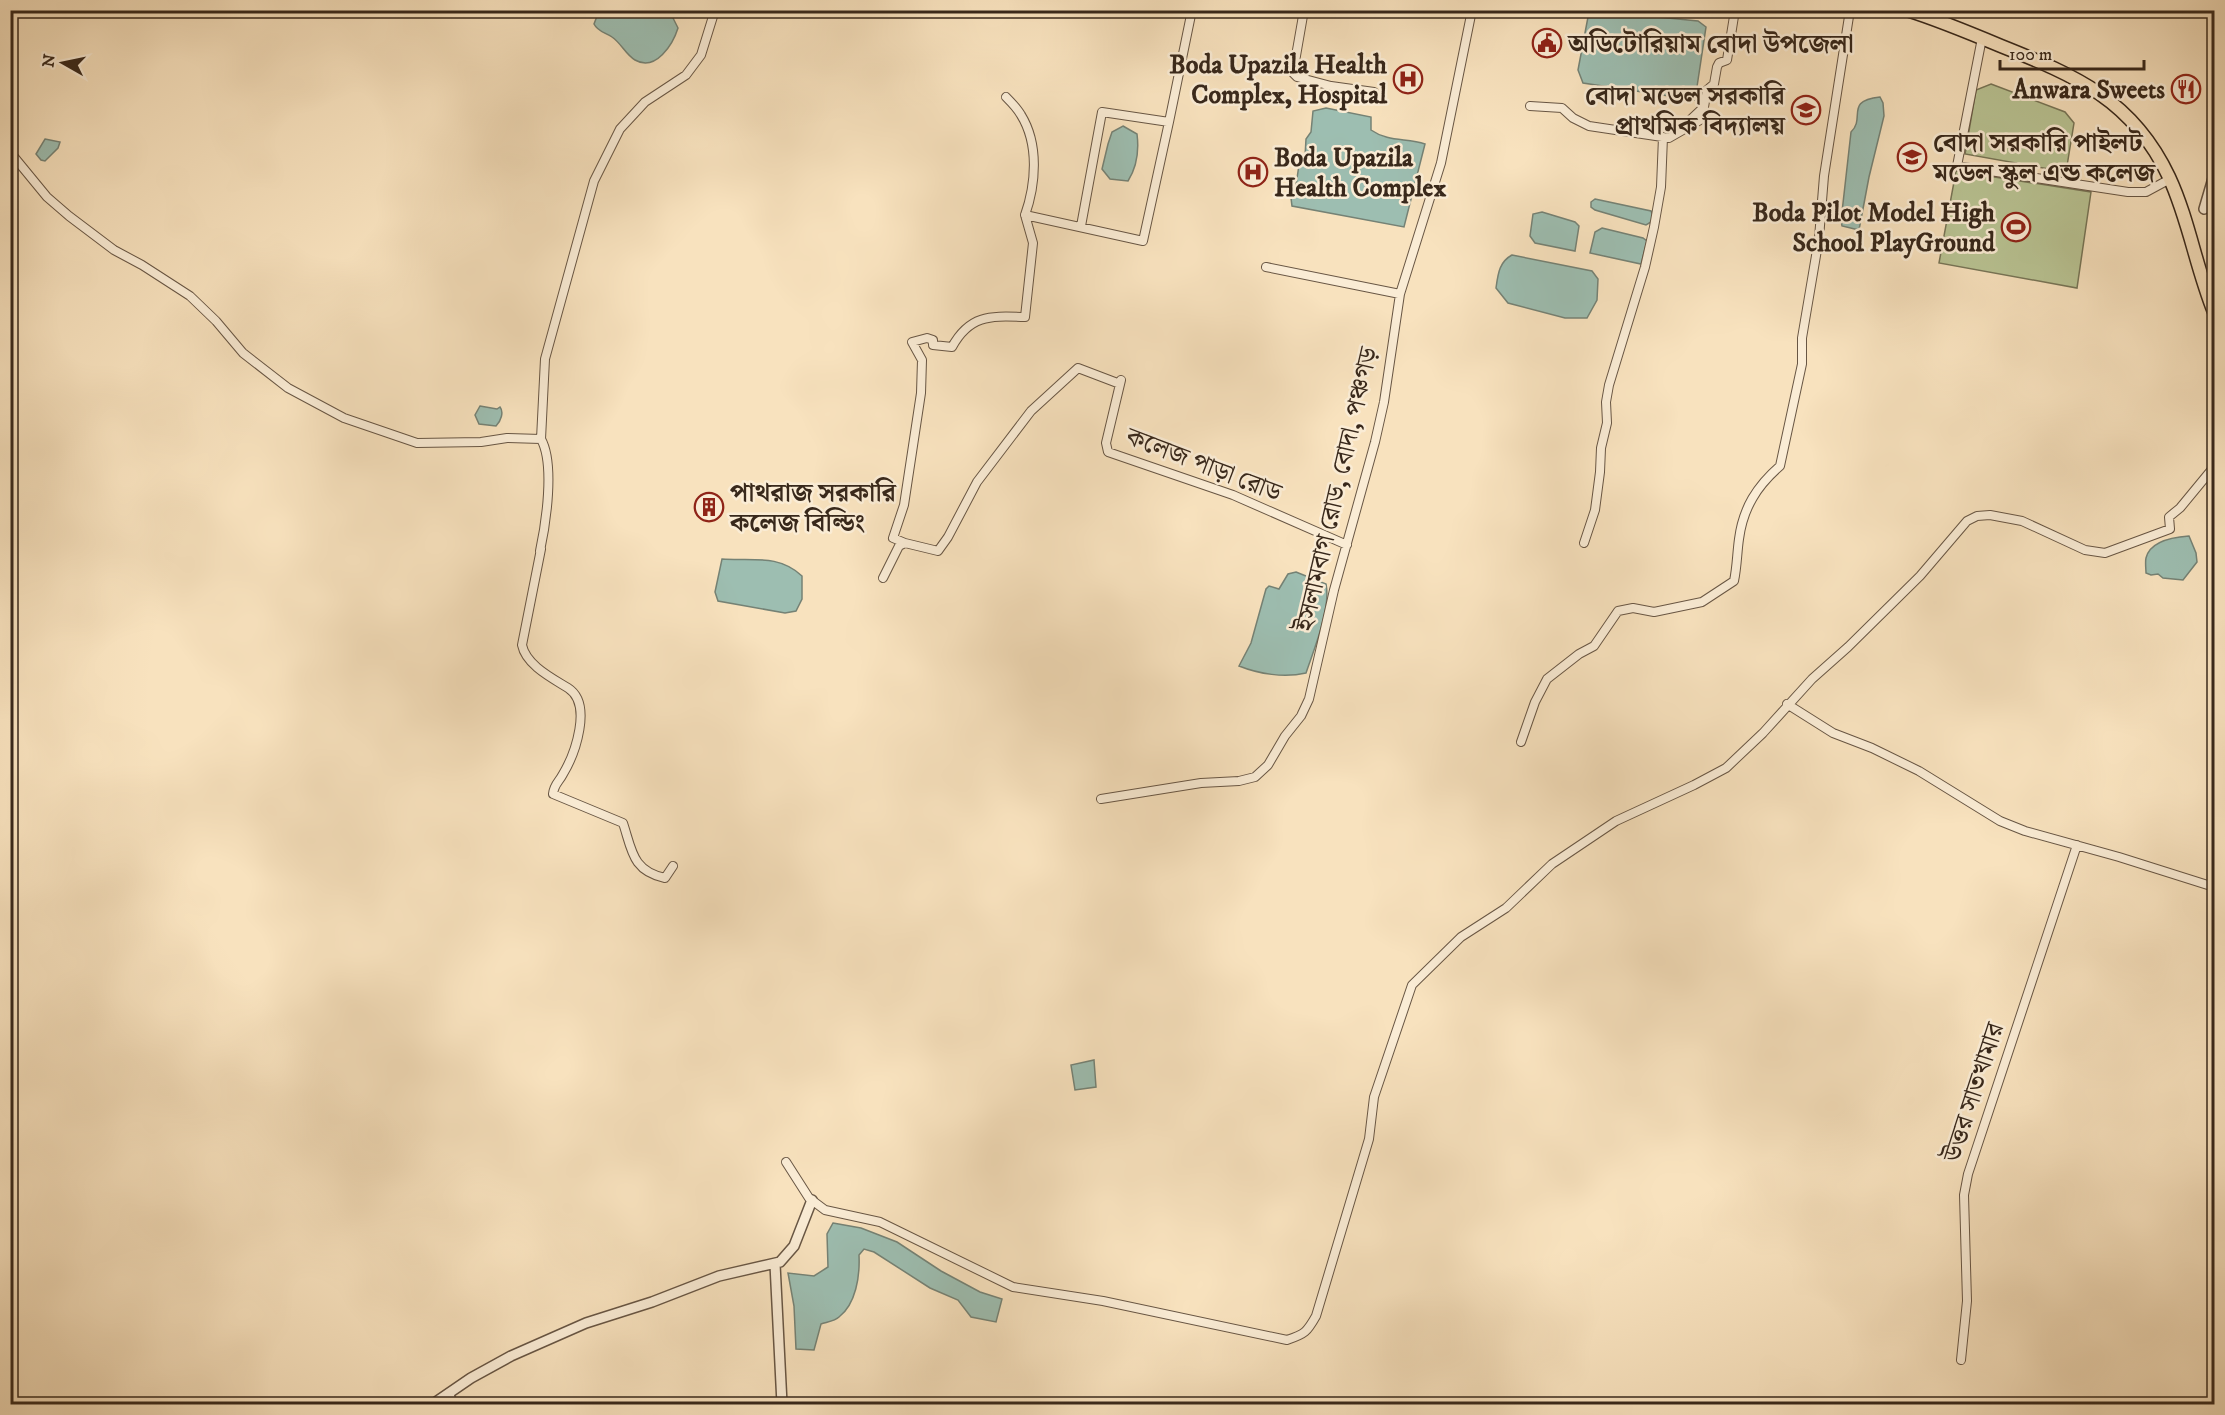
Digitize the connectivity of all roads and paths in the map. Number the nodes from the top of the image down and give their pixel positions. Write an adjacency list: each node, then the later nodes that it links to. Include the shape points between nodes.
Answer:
1 (715, 10): 25 (street, via 701,56 686,75 645,102 620,129 594,181 545,359)
2 (1192, 10): 13 (street)
3 (1304, 10): 9 (street, via 1293,74 1331,86)
4 (1472, 10): 23 (street, ইসলামবাগ রোড, বোদা, পঞ্চগড়, via 1441,163)
5 (1736, 10): 14 (street, via 1726,60 1717,67 1704,107)
6 (1850, 10): 32 (street, via 1802,338 1802,364 1780,466 1751,498 1739,538 1734,581 1702,602 1654,612 1618,610 1594,646 1547,679)
7 (1907, 10): 8 (highway)
8 (1982, 38): 18 (highway, via 2046,64 2113,103 2146,135); 18 (street, via 1957,166 2128,192 2146,192)
9 (1374, 92)
10 (1006, 97): 20 (street, via 1021,114 1032,148 1034,180)
11 (1530, 106): 15 (street, via 1562,108 1589,126)
12 (1702, 119): 14 (street)
13 (1169, 122): 20 (street, via 1143,241); 21 (street, via 1102,112)
14 (1682, 132): 15 (street)
15 (1663, 137): 28 (street, via 1654,227 1609,385 1595,510)
16 (10, 152): 25 (street, via 47,197 69,216 114,250 190,296 243,353 280,382 344,418 417,443)
17 (2214, 176): 19 (street)
18 (2170, 179): 24 (highway)
19 (2204, 209)
20 (1025, 215): 27 (street, via 1033,243 1025,317 981,320 966,327 952,347 933,345 933,340 927,338 912,342 922,360 921,393 904,505 893,538)
21 (1081, 226)
22 (1266, 267): 23 (street)
23 (1400, 294): 29 (street, ইসলামবাগ রোড, বোদা, পঞ্চগড়, via 1384,402)
24 (2214, 312)
25 (541, 439): 35 (street, via 546,449 548,516 522,645 524,653 543,673 573,692 582,724 553,794 623,823 636,863 643,870 665,878)
26 (2214, 460): 31 (street, via 2213,468 2169,517 2170,529 2105,553 2085,550 2022,521 1990,515 1967,521 1913,582)
27 (905, 543): 29 (street, কলেজ পাড়া রোড, via 938,551 977,482 1032,411 1078,368 1121,381 1106,443 1108,452 1233,495); 30 (street, via 899,546)
28 (1584, 543)
29 (1347, 545): 33 (street, ইসলামবাগ রোড, বোদা, পঞ্চগড়, via 1309,699 1268,765 1255,777 1239,781)
30 (883, 578)
31 (1787, 704): 34 (street, via 1833,733 1919,771 2000,821); 38 (street, via 1726,768 1616,821 1552,864 1506,908 1461,937 1412,985 1374,1097 1369,1139 1316,1316 1308,1331 1300,1336 1287,1340 1103,1301 1013,1287 880,1222 825,1210)
32 (1521, 742)
33 (1101, 799)
34 (2077, 845): 36 (street); 40 (street, উত্তর সাতখামার, via 1968,1174 1964,1206 1966,1326)
35 (673, 866)
36 (2214, 887)
37 (786, 1162): 38 (street)
38 (812, 1200): 39 (street, via 794,1246)
39 (775, 1264): 41 (street, via 719,1276 586,1323 512,1356); 44 (street)
40 (1961, 1360)
41 (449, 1393): 42 (street); 43 (street)
42 (432, 1404)
43 (453, 1404)
44 (782, 1404)

